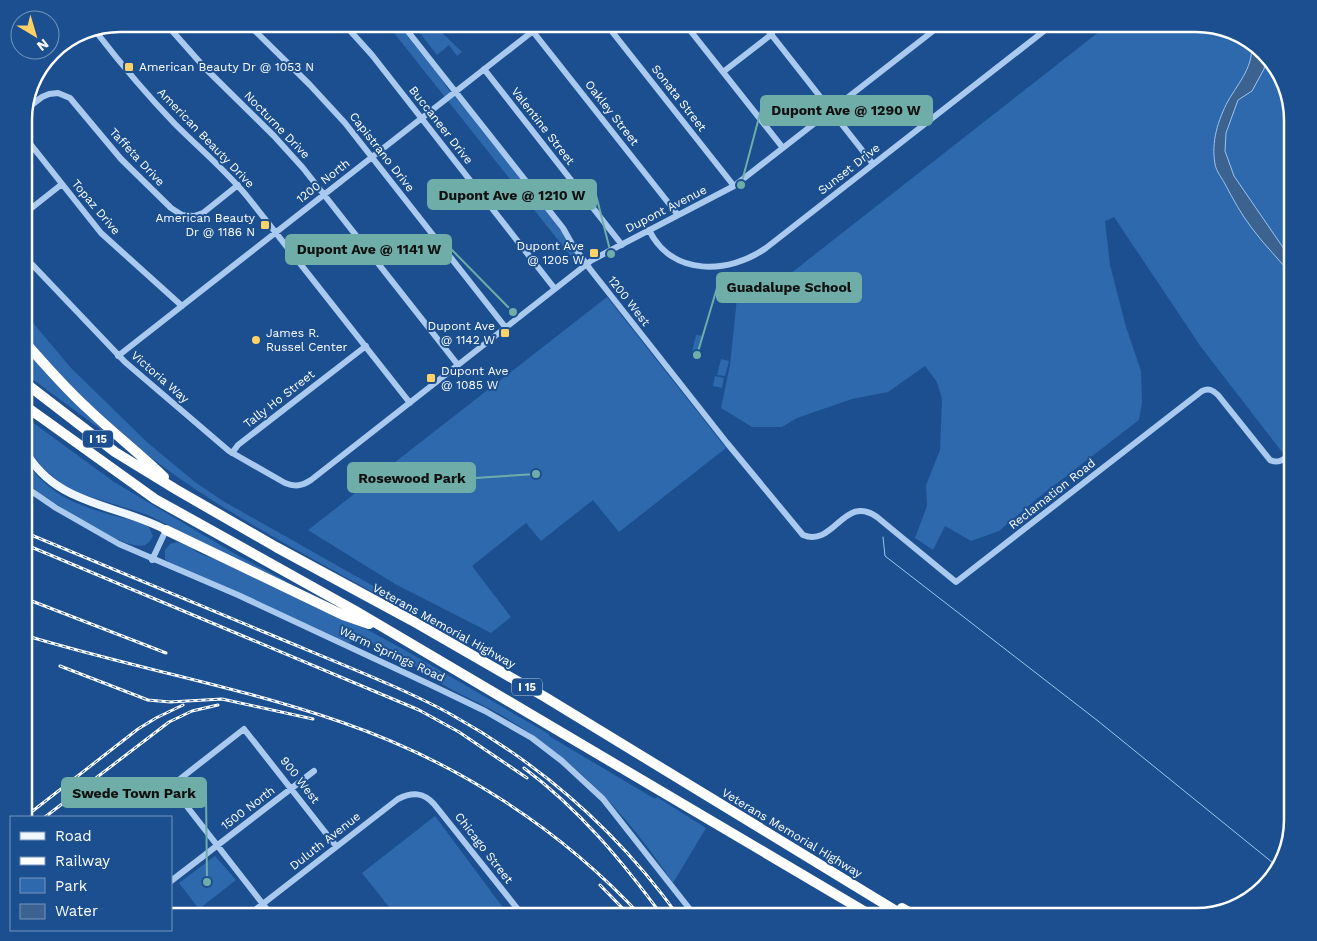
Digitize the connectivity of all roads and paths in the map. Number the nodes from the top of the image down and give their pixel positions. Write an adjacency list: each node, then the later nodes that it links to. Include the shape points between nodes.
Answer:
1 (173, 32): 26 (street, Nocturne Drive, via 274,136)
2 (256, 32): 21 (street, Capistrano Drive, via 320,95)
3 (351, 32): 18 (street, Buccaneer Drive)
4 (408, 32): 15 (street, 1200 West)
5 (532, 32): 13 (street, 1200 North)
6 (534, 32): 28 (street, Oakley Street)
7 (612, 32): 25 (street, Sonata Street)
8 (691, 32): 14 (street)
9 (932, 32): 17 (street, Dupont Avenue)
10 (1043, 32): 22 (street, Sunset Drive)
11 (772, 34): 14 (street); 17 (street)
12 (99, 35): 24 (street, American Beauty Drive, via 156,103)
13 (484, 69): 15 (street, 1200 North); 31 (street, Valentine Street)
14 (723, 72): 20 (street)
15 (455, 92): 18 (street, 1200 North); 32 (street, 1200 West, via 563,228)
16 (34, 103): 24 (street, Taffeta Drive, via 49,94 58,93 70,98 121,159 182,215 202,213)
17 (831, 110): 20 (street, Dupont Avenue); 22 (street)
18 (421, 119): 21 (street, 1200 North); 34 (street, Buccaneer Drive)
19 (33, 147): 23 (street, Topaz Drive)
20 (783, 148): 25 (street, Dupont Avenue)
21 (372, 157): 26 (street, 1200 North); 36 (street, Capistrano Drive)
22 (873, 164): 29 (street, Sunset Drive, via 766,248 738,263 705,267 683,262 661,248)
23 (62, 184): 27 (street); 35 (street, Topaz Drive, via 108,240)
24 (238, 185): 30 (street, American Beauty Drive)
25 (734, 186): 28 (street, Dupont Avenue)
26 (323, 195): 30 (street, 1200 North); 40 (street, Nocturne Drive)
27 (33, 207)
28 (678, 216): 29 (street, Dupont Avenue)
29 (649, 230): 31 (street, Dupont Avenue)
30 (276, 232): 35 (street, 1200 North); 37 (street, American Beauty Drive)
31 (622, 245): 32 (street, Dupont Avenue)
32 (587, 264): 34 (street, Dupont Avenue); 51 (street, 1200 West, via 800,533)
33 (33, 266): 39 (street, Victoria Way)
34 (555, 289): 36 (street, Dupont Avenue)
35 (182, 306): 39 (street, 1200 North)
36 (506, 328): 40 (street, Dupont Avenue)
37 (366, 346): 42 (street, American Beauty Drive); 44 (street, Tally Ho Street)
38 (33, 351): 48 (highway, via 87,408)
39 (118, 356): 44 (street, Victoria Way)
40 (458, 366): 42 (street, Dupont Avenue)
41 (33, 389): 48 (highway, Veterans Memorial Highway / I 15, via 115,452)
42 (410, 403): 47 (street, Dupont Avenue)
43 (33, 411): 53 (highway, I 15, via 155,499)
44 (232, 453): 47 (street, Victoria Way, via 288,484)
45 (1284, 459): 51 (street, Reclamation Road, via 1270,460 1218,395 1206,389 956,582 866,510 853,513 819,537)
46 (33, 462): 50 (main road, via 68,494)
47 (303, 485)
48 (177, 490): 60 (highway, Veterans Memorial Highway / I 15, via 545,697)
49 (33, 492): 52 (street, Warm Springs Road, via 85,526)
50 (166, 530): 52 (street); 53 (highway, via 343,615)
51 (810, 537)
52 (152, 560): 65 (street, Warm Springs Road, via 238,595 431,685 532,738 603,799)
53 (393, 634): 66 (highway, I 15)
54 (314, 771): 55 (street, 1500 North)
55 (292, 788): 57 (street, 1500 North); 57 (street, 900 West, via 244,729 171,786); 58 (street, 900 West)
56 (424, 795): 58 (street, Duluth Avenue, via 414,794 398,799); 64 (street, Chicago Street)
57 (217, 845): 59 (street, 1500 North); 61 (street)
58 (336, 846): 61 (street, Duluth Avenue)
59 (172, 880)
60 (870, 895): 67 (highway, Veterans Memorial Highway / I 15); 68 (highway)
61 (262, 904): 62 (street, Duluth Avenue); 63 (street)
62 (257, 908)
63 (265, 908)
64 (517, 908)
65 (689, 908)
66 (859, 908)
67 (891, 908)
68 (902, 908)

